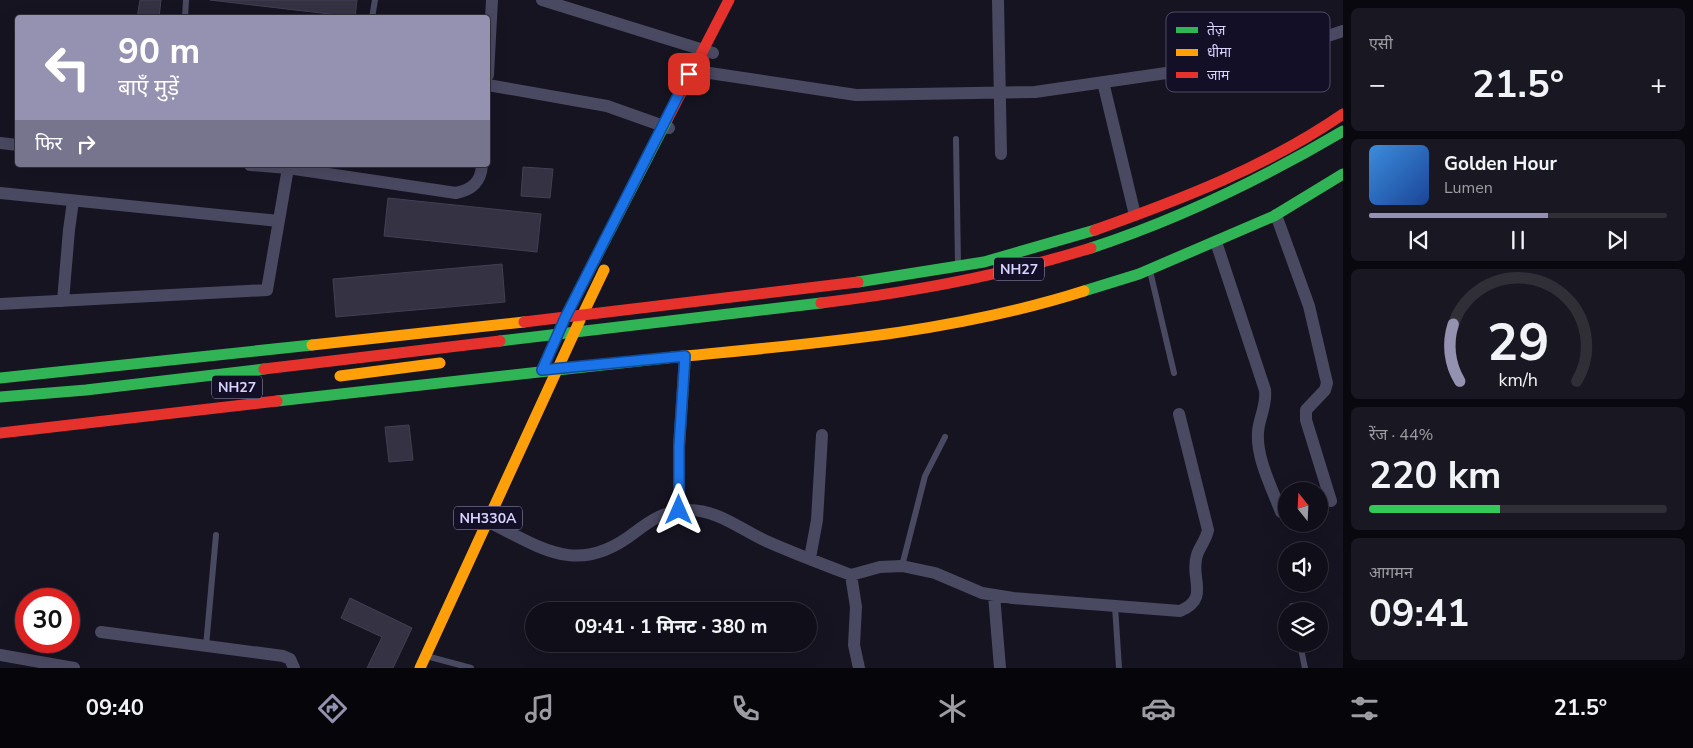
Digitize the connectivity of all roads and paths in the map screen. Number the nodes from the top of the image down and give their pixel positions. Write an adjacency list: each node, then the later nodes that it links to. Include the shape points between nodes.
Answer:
1 (186, 0): 8 (lane)
2 (375, 0): 9 (lane)
3 (492, 0): 12 (street)
4 (542, 0): 13 (street)
5 (729, 0): 13 (main road)
6 (998, 0): 18 (street)
7 (738, 1): 13 (main road)
8 (185, 15)
9 (372, 15)
10 (1343, 31): 11 (street)
11 (1330, 35)
12 (490, 38)
13 (708, 52): 14 (main road); 20 (main road)
14 (703, 72): 18 (street, via 856,95); 20 (main road)
15 (1166, 73): 16 (street)
16 (1103, 82): 18 (street, via 1035,92); 32 (street)
17 (490, 85): 20 (street, via 606,106)
18 (1000, 93): 25 (street)
19 (1343, 114): 32 (main road, via 1314,134 1240,174)
20 (667, 128): 36 (main road); 43 (main road)
21 (1343, 131): 53 (main road, NH27, via 1277,169 1119,239 977,279 901,294)
22 (956, 139): 38 (lane)
23 (0, 143): 24 (street)
24 (15, 145)
25 (1001, 154)
26 (275, 167): 28 (street)
27 (482, 167): 28 (street, via 474,185 456,193)
28 (288, 168): 34 (street)
29 (1343, 174): 33 (main road)
30 (0, 193): 31 (street)
31 (73, 201): 34 (street); 40 (street)
32 (1135, 215): 38 (main road, via 984,262)
33 (1276, 215): 35 (main road); 59 (street, via 1309,306 1327,383 1325,390 1306,410 1306,420)
34 (279, 221): 40 (street, via 267,290)
35 (1216, 242): 39 (main road); 60 (street, via 1265,390 1266,401 1258,433 1261,458)
36 (616, 245)
37 (608, 262): 42 (main road)
38 (958, 266): 42 (main road, via 903,276)
39 (1150, 269): 45 (main road, via 1038,306 974,321 818,344); 49 (lane)
40 (63, 301): 41 (street)
41 (0, 304)
42 (582, 316): 43 (main road); 48 (main road, NH330A)
43 (565, 318): 44 (main road, via 553,346); 50 (main road)
44 (582, 345)
45 (685, 356): 48 (main road); 61 (street)
46 (455, 360): 51 (main road)
47 (544, 366): 48 (main road); 52 (main road); 56 (main road)
48 (556, 369): 62 (main road, NH330A)
49 (1174, 373)
50 (0, 378)
51 (326, 378)
52 (535, 388)
53 (0, 398)
54 (1179, 414): 68 (street, via 1208,530 1197,555 1197,599 1192,606 1180,611)
55 (523, 416): 76 (main road, NH330A)
56 (0, 433)
57 (822, 435): 64 (street, via 817,520)
58 (945, 436): 65 (lane, via 925,476)
59 (1331, 501)
60 (1278, 504)
61 (679, 510): 62 (street, via 658,516 610,549 578,556 550,552); 64 (street, via 697,510 721,517 767,541)
62 (487, 521): 73 (main road, NH330A)
63 (216, 535): 70 (lane)
64 (810, 558): 66 (street)
65 (902, 566): 66 (street, via 880,567); 67 (street)
66 (851, 575): 79 (street, via 856,607 854,645)
67 (994, 595): 68 (street); 80 (street)
68 (1115, 606): 81 (lane)
69 (101, 632): 70 (street)
70 (206, 646): 75 (street, via 283,656 290,659)
71 (1302, 652): 82 (lane)
72 (0, 655): 74 (street)
73 (426, 656): 77 (main road, NH330A); 78 (lane)
74 (74, 668)
75 (294, 668)
76 (411, 668)
77 (420, 668)
78 (471, 668)
79 (859, 668)
80 (1000, 668)
81 (1119, 668)
82 (1305, 668)

